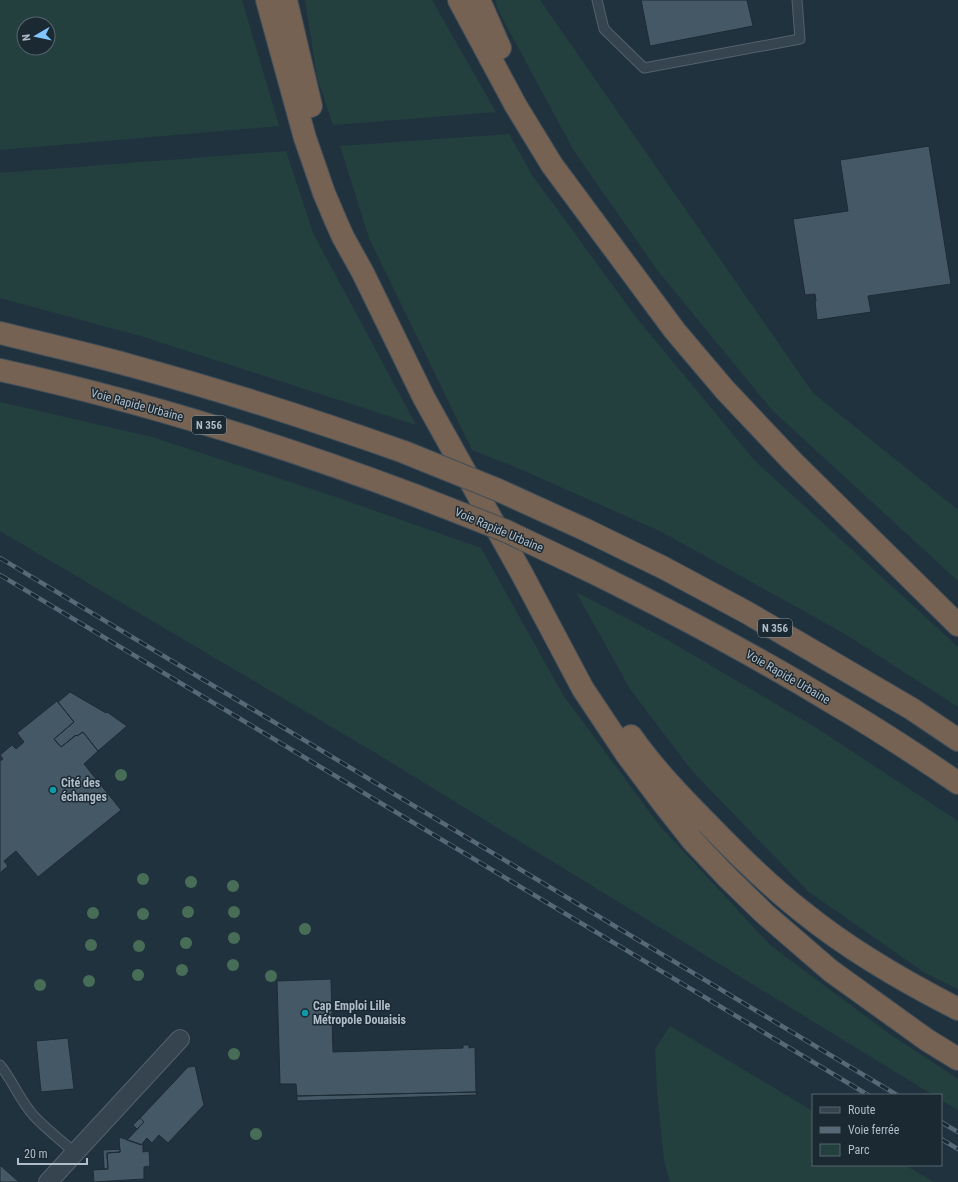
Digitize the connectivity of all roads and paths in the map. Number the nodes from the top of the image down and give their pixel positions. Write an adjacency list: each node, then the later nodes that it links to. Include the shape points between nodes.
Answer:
1 (267, 0): 8 (highway, via 305,138 324,193 343,237)
2 (286, 0): 8 (highway, via 325,157)
3 (459, 0): 7 (highway, via 516,106 552,166)
4 (479, 0): 7 (highway, via 492,32 529,105)
5 (597, 0): 6 (lane, via 604,30 644,68 800,39)
6 (797, 0)
7 (607, 239): 11 (highway, via 652,302 705,367)
8 (363, 272): 12 (highway, via 424,398)
9 (0, 334): 15 (highway, N 356, bridge, via 124,364 316,422 404,452 498,490 671,572 767,624 912,709)
10 (0, 370): 16 (highway, Voie Rapide Urbaine / N 356, bridge, via 200,422 333,465 506,531 671,611 792,678)
11 (836, 504): 13 (highway); 14 (highway)
12 (522, 574): 17 (highway, via 579,662 635,741 693,809 737,854 783,896 833,935 910,983); 19 (highway, via 583,689 646,782 693,841 727,877 807,952 859,992)
13 (958, 611)
14 (958, 625)
15 (958, 740)
16 (958, 783)
17 (958, 1009)
18 (180, 1039): 21 (street)
19 (958, 1059)
20 (0, 1065): 21 (lane, via 34,1116)
21 (75, 1153): 22 (street)
22 (48, 1182)

